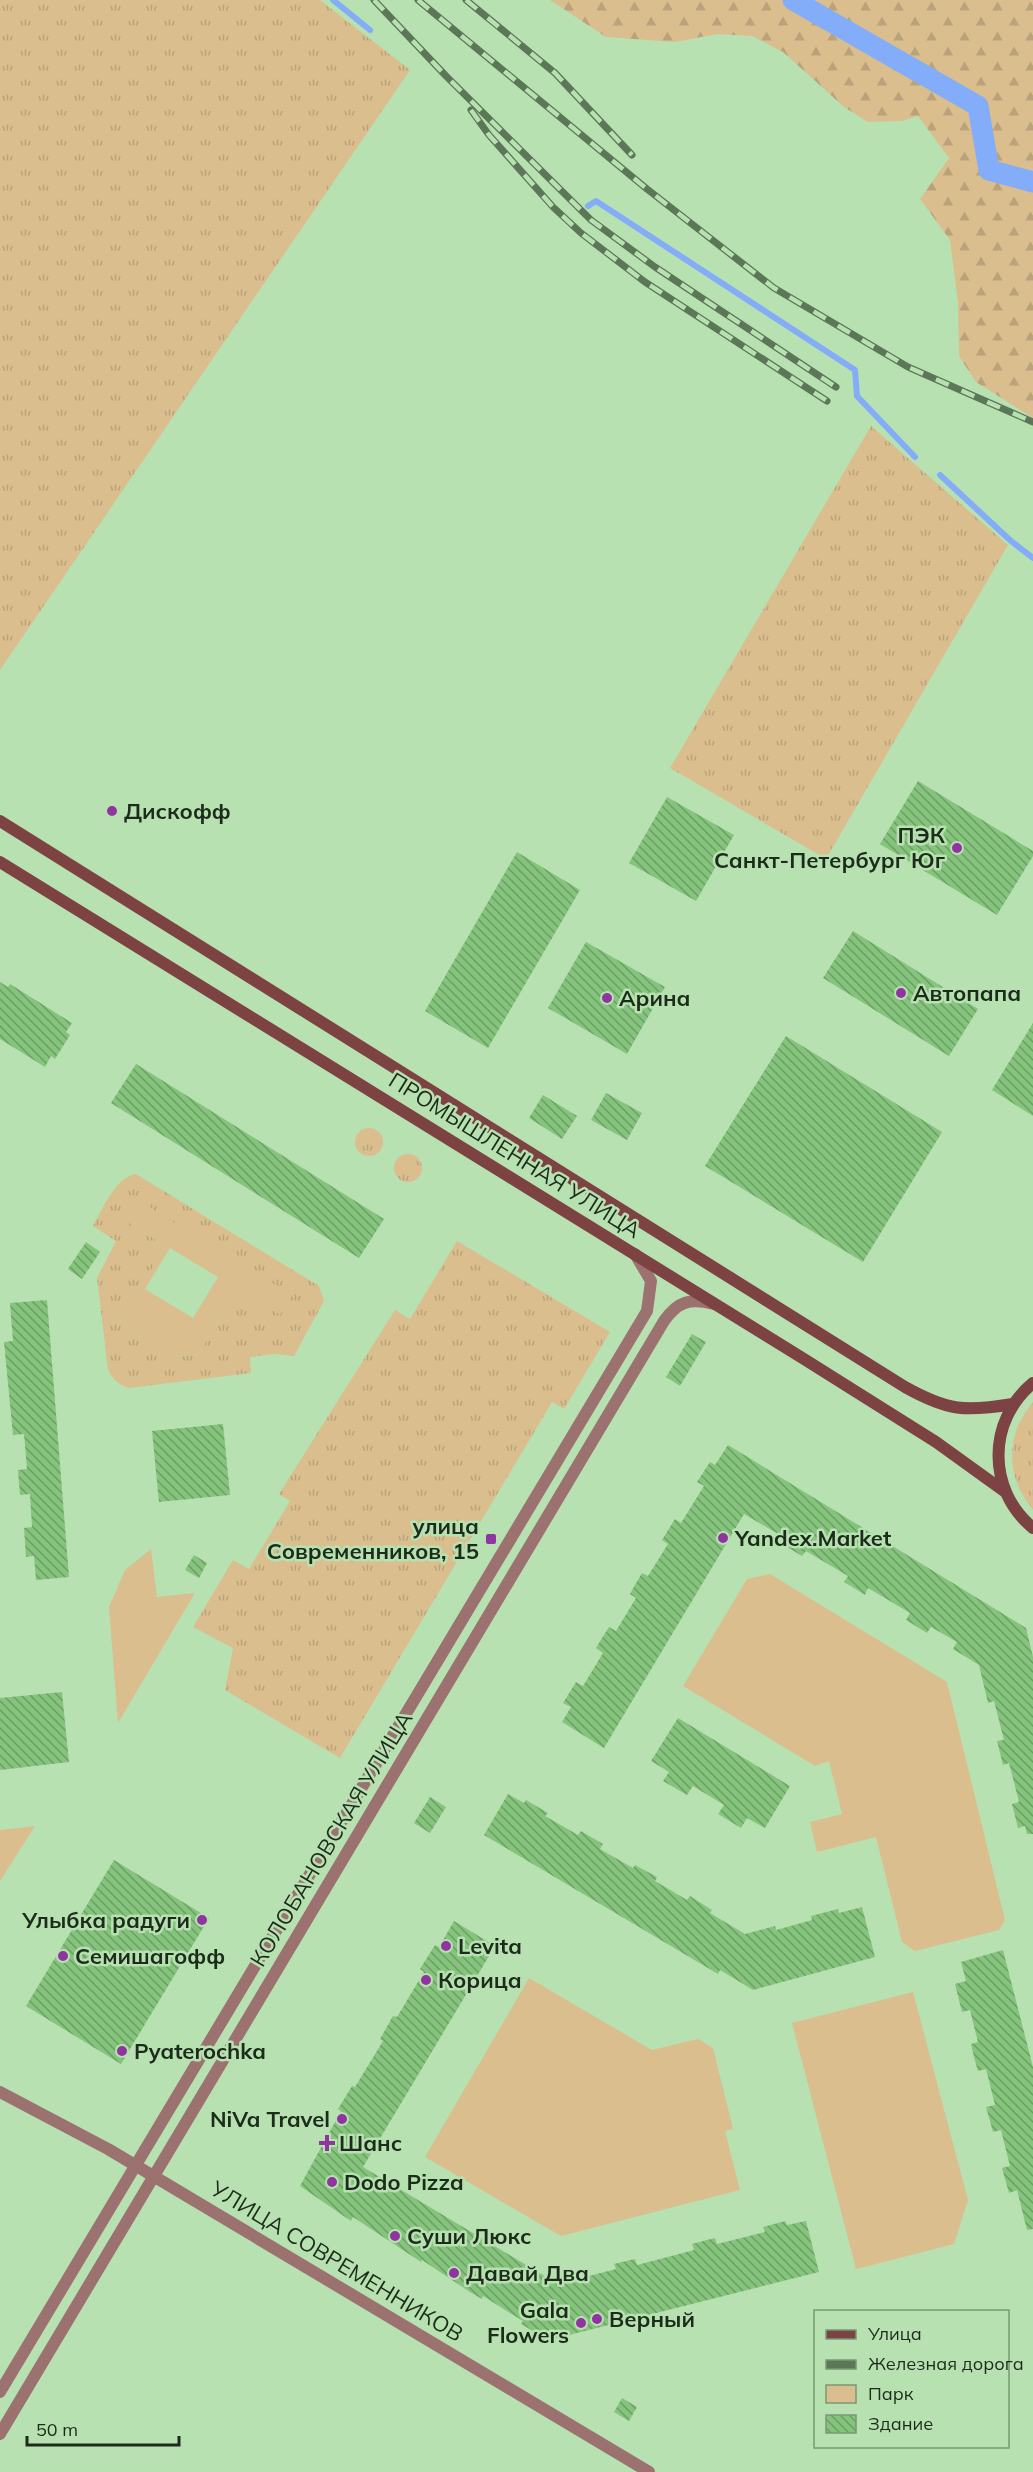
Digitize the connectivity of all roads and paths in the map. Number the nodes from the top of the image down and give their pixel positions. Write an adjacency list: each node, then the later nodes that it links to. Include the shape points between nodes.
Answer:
1 (0, 822): 6 (street, ПРОМЫШЛЕННАЯ УЛИЦА, via 905,1387 932,1402 960,1410)
2 (0, 862): 3 (street, ПРОМЫШЛЕННАЯ УЛИЦА)
3 (634, 1253): 4 (street, ПРОМЫШЛЕННАЯ УЛИЦА); 10 (street, КОЛОБАНОВСКАЯ УЛИЦА, via 651,1281 647,1311)
4 (719, 1306): 7 (street, ПРОМЫШЛЕННАЯ УЛИЦА, via 936,1442); 11 (street, КОЛОБАНОВСКАЯ УЛИЦА, via 690,1301 673,1307)
5 (1033, 1383): 6 (street)
6 (1013, 1404): 7 (street, via 998,1446)
7 (1004, 1491): 8 (street)
8 (1033, 1528)
9 (0, 2092): 10 (street, УЛИЦА СОВРЕМЕННИКОВ)
10 (135, 2167): 11 (street, УЛИЦА СОВРЕМЕННИКОВ); 12 (street, КОЛОБАНОВСКАЯ УЛИЦА)
11 (155, 2178): 13 (street, КОЛОБАНОВСКАЯ УЛИЦА); 14 (street, УЛИЦА СОВРЕМЕННИКОВ)
12 (0, 2392)
13 (0, 2434)
14 (649, 2472)

